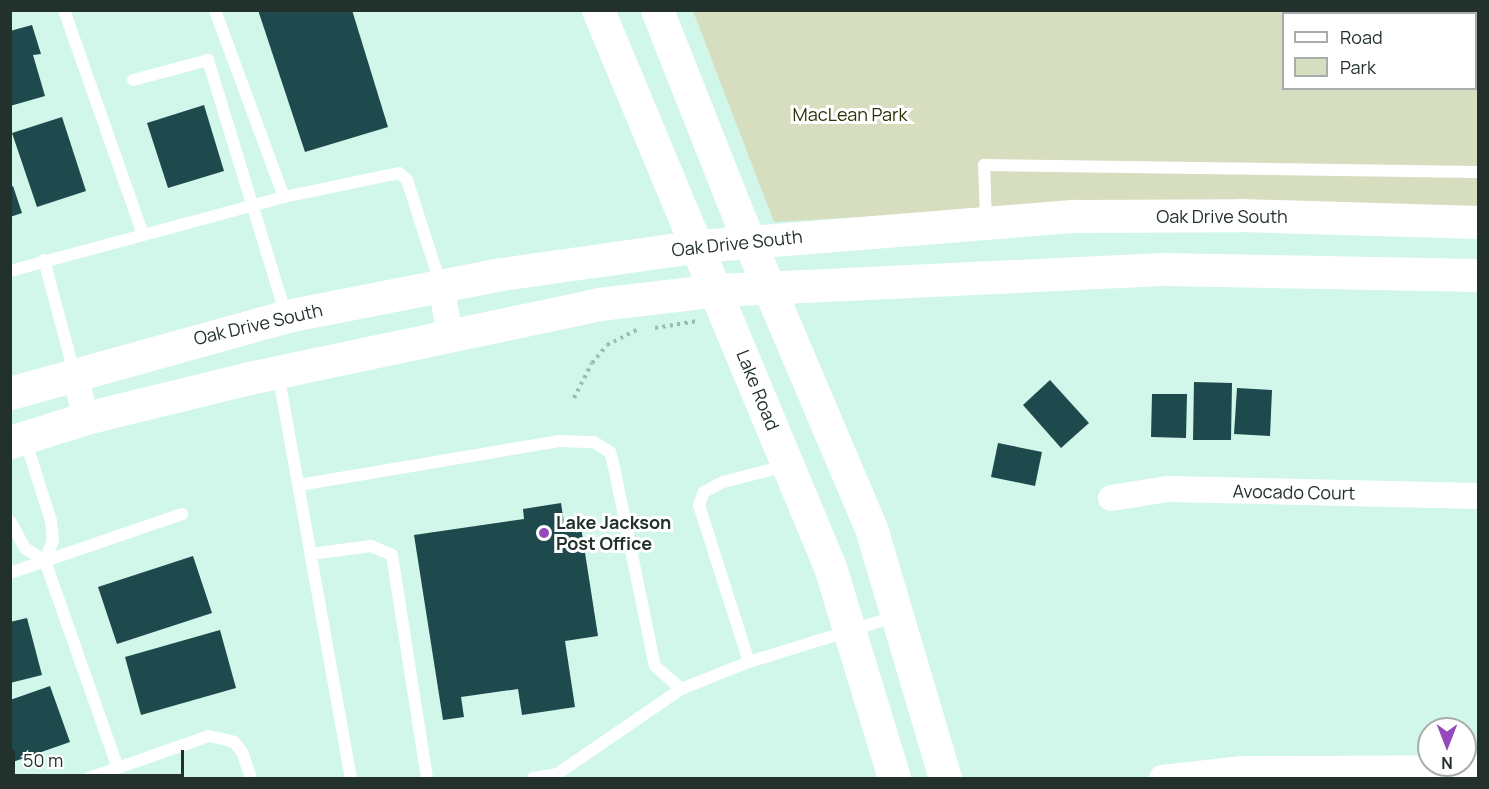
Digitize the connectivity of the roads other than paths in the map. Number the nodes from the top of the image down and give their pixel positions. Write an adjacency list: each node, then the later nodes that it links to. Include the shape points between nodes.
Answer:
1 (64, 10): 11 (lane)
2 (215, 10): 7 (lane)
3 (598, 10): 13 (street, Lake Road)
4 (657, 10): 12 (street)
5 (133, 80): 8 (lane, via 208,60)
6 (1479, 172): 10 (lane, via 984,165)
7 (284, 197): 8 (lane); 17 (lane, via 399,173 407,180)
8 (255, 204): 11 (lane); 20 (lane)
9 (1479, 222): 10 (street, Oak Drive South, via 1240,215 1076,216)
10 (987, 225): 12 (street, Oak Drive South)
11 (143, 234): 14 (lane)
12 (750, 240): 13 (street, Oak Drive South); 18 (street)
13 (699, 246): 17 (street, Oak Drive South); 19 (street, Lake Road)
14 (44, 260): 15 (lane); 22 (lane)
15 (10, 271)
16 (1479, 275): 18 (street, via 1161,269)
17 (441, 285): 20 (street, Oak Drive South); 21 (street)
18 (768, 287): 19 (street); 36 (street, via 871,528)
19 (718, 290): 21 (street, via 599,304); 27 (street, Lake Road)
20 (286, 316): 22 (street, Oak Drive South)
21 (450, 336): 23 (street)
22 (74, 372): 24 (street, Oak Drive South); 25 (street)
23 (278, 372): 25 (street); 28 (lane)
24 (10, 393)
25 (86, 418): 26 (street)
26 (18, 440): 34 (lane, via 51,520 53,540)
27 (787, 466): 37 (street, Lake Road, via 830,567); 38 (lane, via 723,482 704,492 699,505)
28 (299, 485): 33 (lane); 39 (lane, via 560,441 594,442 610,452 615,467 655,666)
29 (1479, 496): 30 (street, Avocado Court, via 1168,489)
30 (1111, 498)
31 (182, 514): 34 (lane)
32 (10, 521): 34 (lane, via 25,548)
33 (311, 554): 44 (lane); 45 (lane, via 371,546 392,555)
34 (45, 561): 35 (lane); 40 (lane)
35 (10, 573)
36 (898, 616): 37 (lane); 48 (street)
37 (849, 632): 38 (lane); 47 (street, Lake Road)
38 (749, 662): 39 (lane)
39 (681, 689): 46 (lane, via 557,774)
40 (118, 768): 42 (lane); 43 (lane, via 209,736 223,736 242,752)
41 (1479, 768): 49 (street, via 1242,769)
42 (89, 778)
43 (250, 778)
44 (351, 778)
45 (428, 778)
46 (533, 778)
47 (894, 778)
48 (945, 778)
49 (1162, 778)

